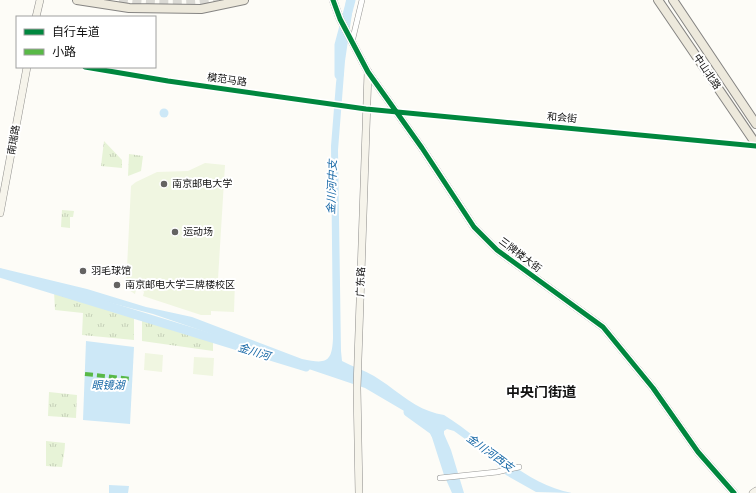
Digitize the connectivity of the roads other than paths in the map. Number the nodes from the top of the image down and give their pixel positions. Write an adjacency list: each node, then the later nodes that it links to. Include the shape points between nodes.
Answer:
1 (40, 0): 8 (street)
2 (77, 0): 3 (main road, via 130,8 201,9)
3 (244, 0)
4 (333, 0): 9 (street, 三牌楼大街)
5 (362, 0): 9 (street)
6 (658, 0): 16 (main road, 中山北路)
7 (673, 0): 15 (main road, 中山北路)
8 (36, 16)
9 (352, 42): 12 (street, 三牌楼大街)
10 (27, 68): 17 (street, 南瑞路)
11 (91, 68): 13 (street, 模范马路)
12 (368, 72): 13 (street, 广东路); 14 (street, 三牌楼大街)
13 (366, 109): 14 (street, 和会街); 21 (street, 广东路, via 357,388)
14 (396, 111): 16 (street, 和会街); 22 (street, 三牌楼大街, via 474,227 497,250 603,327 653,388 698,452)
15 (756, 124)
16 (756, 145)
17 (0, 214)
18 (519, 467): 19 (street)
19 (440, 478)
20 (756, 491): 23 (street)
21 (359, 493)
22 (734, 493)
23 (753, 493)

